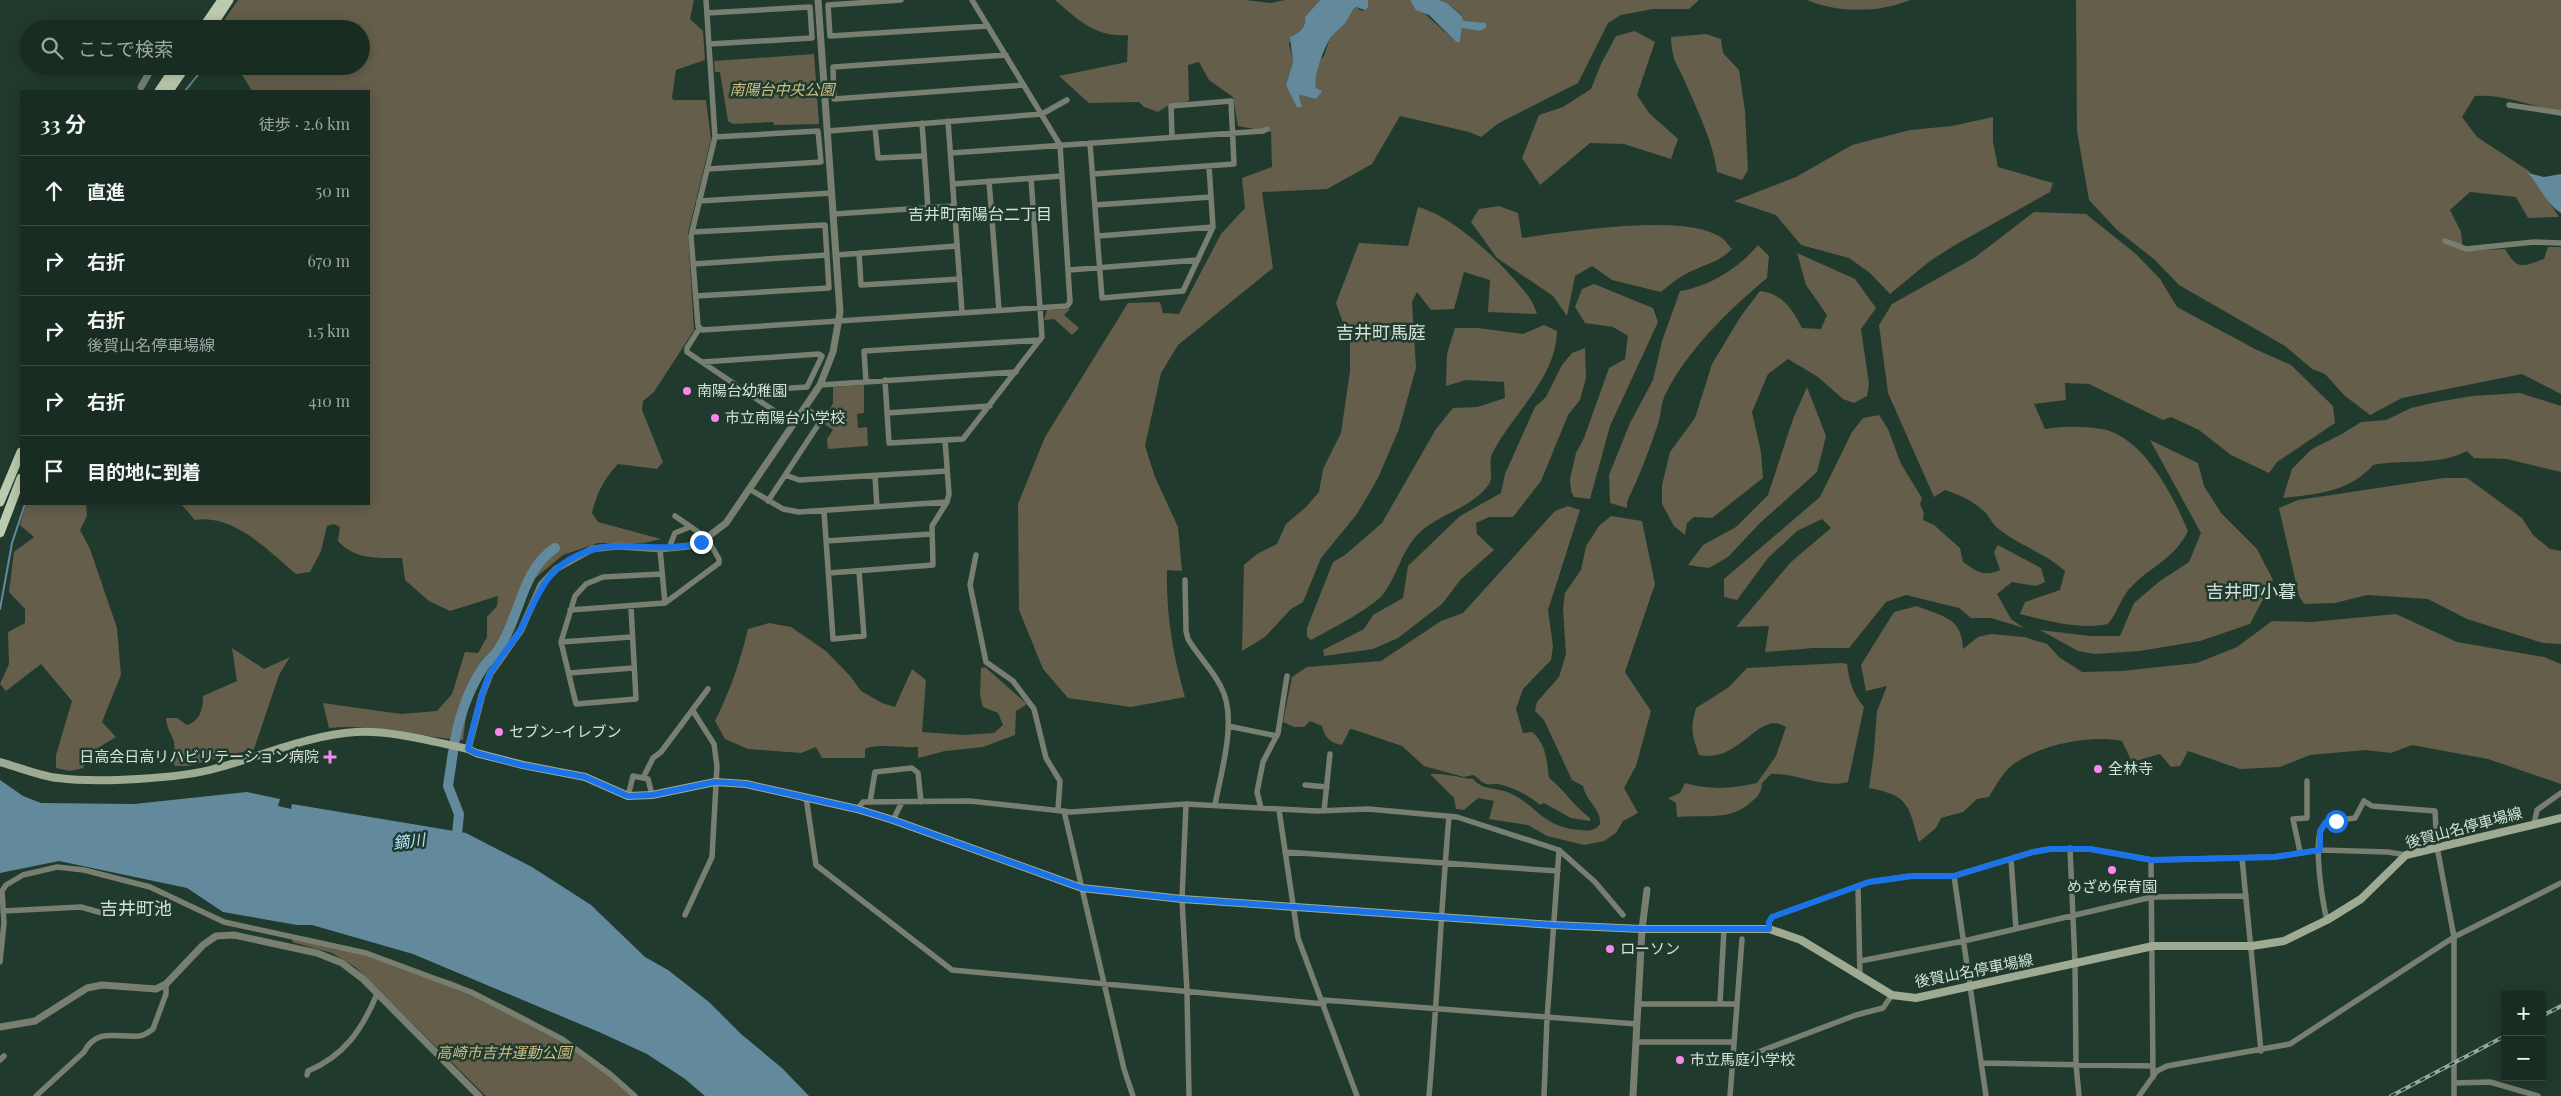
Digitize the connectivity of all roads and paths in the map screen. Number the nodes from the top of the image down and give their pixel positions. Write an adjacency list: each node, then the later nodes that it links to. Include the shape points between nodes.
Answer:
1 (222, 0): 8 (main road)
2 (229, 0): 9 (main road)
3 (706, 0): 7 (street)
4 (818, 0): 28 (street)
5 (900, 0): 10 (street, via 828,5 830,36)
6 (972, 0): 10 (street)
7 (706, 13): 11 (street); 11 (street, via 810,7 812,38)
8 (208, 20)
9 (216, 20)
10 (988, 26): 12 (street)
11 (709, 44): 31 (street)
12 (1006, 55): 16 (street); 16 (street, via 833,67 834,99)
13 (148, 75): 17 (street)
14 (170, 75): 18 (main road)
15 (180, 75): 19 (main road)
16 (1024, 85): 23 (street)
17 (141, 87)
18 (160, 90)
19 (170, 90)
20 (1066, 100): 23 (street)
21 (2509, 105): 22 (street)
22 (2561, 113)
23 (1042, 114): 24 (street); 33 (street)
24 (948, 121): 25 (street); 34 (street)
25 (922, 123): 26 (street); 35 (street)
26 (875, 127): 28 (street); 35 (street, via 878,158)
27 (1267, 129): 29 (street)
28 (828, 131): 43 (street)
29 (1233, 133): 30 (street); 30 (street, via 1231,101 1171,106); 36 (street, via 1234,164)
30 (1172, 137): 32 (street)
31 (715, 138): 37 (street); 37 (street, via 818,130 821,162)
32 (1090, 143): 33 (street); 38 (street)
33 (1060, 145): 34 (street); 39 (street)
34 (951, 153): 42 (street)
35 (924, 156): 48 (street)
36 (1209, 166): 38 (street); 44 (street)
37 (708, 169): 45 (street)
38 (1093, 174): 46 (street)
39 (1062, 176): 40 (street); 62 (street)
40 (1031, 178): 41 (street); 65 (street)
41 (989, 181): 42 (street); 66 (street)
42 (953, 184): 47 (street)
43 (832, 193): 45 (street); 49 (street)
44 (1211, 196): 46 (street); 50 (street)
45 (699, 201): 51 (street)
46 (1095, 205): 52 (street)
47 (954, 206): 48 (street); 55 (street)
48 (928, 208): 49 (street)
49 (834, 214): 58 (street)
50 (1214, 227): 52 (street); 59 (street)
51 (692, 232): 57 (street, via 825,225); 60 (street)
52 (1098, 236): 61 (street)
53 (2446, 241): 54 (street, via 2466,249 2534,242)
54 (2561, 244)
55 (957, 246): 56 (street); 63 (street)
56 (859, 253): 58 (street); 63 (street, via 861,285)
57 (827, 255): 60 (street); 64 (street, via 829,288)
58 (836, 255): 68 (street)
59 (1198, 260): 61 (street); 61 (street, via 1180,292 1131,296 1102,298)
60 (693, 264): 64 (street)
61 (1099, 267): 62 (street)
62 (1069, 270): 65 (street, via 1068,306)
63 (960, 279): 67 (street)
64 (696, 296): 69 (street)
65 (1040, 308): 66 (street); 70 (street)
66 (999, 310): 67 (street)
67 (962, 312): 68 (street)
68 (838, 322): 69 (street); 75 (street, via 833,352)
69 (699, 329): 71 (street, via 686,349)
70 (1040, 340): 72 (street); 74 (street, via 864,351)
71 (703, 362): 76 (street); 76 (street, via 822,356 807,387)
72 (1016, 372): 73 (street); 77 (street)
73 (885, 380): 74 (street); 79 (street)
74 (866, 382): 75 (street)
75 (820, 385): 78 (street)
76 (746, 391): 80 (street)
77 (990, 406): 79 (street); 81 (street, via 965,438)
78 (805, 408): 80 (street); 84 (street, via 822,419)
79 (887, 413): 81 (street, via 889,443)
80 (794, 424): 87 (street)
81 (946, 440): 83 (street)
82 (20, 455): 90 (main road)
83 (947, 471): 85 (street); 89 (street)
84 (785, 475): 85 (street, via 799,480); 88 (street)
85 (875, 476): 91 (street)
86 (20, 479): 90 (main road)
87 (751, 490): 88 (street); 97 (street, via 726,523)
88 (768, 501): 92 (street, via 793,512)
89 (947, 502): 91 (street); 96 (street, via 932,526)
90 (3, 503): 95 (main road)
91 (877, 507): 92 (street)
92 (824, 511): 98 (street)
93 (675, 516): 94 (street)
94 (690, 527): 97 (street); 99 (street, via 675,533)
95 (0, 533)
96 (931, 534): 98 (street); 102 (street, via 933,565)
97 (707, 538): 99 (street, via 688,546); 106 (street, via 720,559 719,563)
98 (826, 541): 103 (street)
99 (669, 548): 100 (street)
100 (660, 549): 104 (street); 118 (street, via 618,546 592,549 556,569 542,585 521,630 490,674)
101 (976, 555): 138 (street, via 970,585 986,662 1013,681 1034,709 1046,758 1060,781)
102 (860, 571): 103 (street); 103 (street, via 864,636 833,639)
103 (830, 573)
104 (662, 574): 106 (street); 108 (street, via 594,579 578,591)
105 (1184, 580): 116 (street, via 1186,631 1221,686 1227,702)
106 (665, 603): 107 (street)
107 (630, 607): 108 (street); 109 (street)
108 (570, 610): 110 (street)
109 (631, 637): 110 (street); 111 (street)
110 (561, 642): 112 (street)
111 (633, 668): 112 (street); 112 (street, via 636,699 576,704)
112 (569, 673)
113 (1287, 676): 117 (street)
114 (708, 689): 115 (street)
115 (693, 711): 121 (street, via 662,752 653,758); 123 (street, via 714,744)
116 (1228, 726): 117 (street); 134 (street)
117 (1277, 736): 135 (street, via 1263,762 1257,792)
118 (468, 749): 120 (main road, 後賀山名停車場線, via 357,732 324,736 195,773 82,781 56,778); 128 (main road, 後賀山名停車場線, via 522,765 585,777)
119 (1330, 754): 125 (street)
120 (0, 762)
121 (643, 778): 127 (street, via 648,779); 128 (street, via 633,776)
122 (2307, 781): 149 (street, via 2307,818 2293,819)
123 (715, 782): 127 (main road, 後賀山名停車場線); 129 (main road, 後賀山名停車場線, via 746,784); 168 (street, via 712,856)
124 (1305, 785): 125 (street)
125 (1326, 787): 139 (street)
126 (2561, 793): 143 (street, via 2537,810)
127 (652, 795): 128 (main road, 後賀山名停車場線)
128 (628, 796)
129 (806, 797): 136 (main road, 後賀山名停車場線); 187 (street, via 816,865 952,970)
130 (870, 802): 131 (street); 132 (street, via 875,772 912,768 918,773); 136 (street, via 859,804)
131 (902, 802): 132 (street); 142 (street)
132 (921, 802): 138 (street, via 970,801)
133 (1186, 804): 134 (street); 138 (street); 163 (street)
134 (1215, 805): 135 (street)
135 (1261, 808): 137 (street)
136 (857, 809): 142 (main road, 後賀山名停車場線)
137 (1279, 810): 139 (street); 148 (street)
138 (1061, 811): 159 (street)
139 (1324, 811): 140 (street, via 1368,809)
140 (1449, 816): 146 (street); 154 (street)
141 (2561, 818): 143 (main road, 後賀山名停車場線)
142 (893, 820): 159 (main road, 後賀山名停車場線)
143 (2534, 824): 144 (main road, 後賀山名停車場線)
144 (2438, 847): 147 (street, via 2435,811 2372,806 2364,801 2354,818 2326,822 2320,831); 150 (main road, 後賀山名停車場線); 177 (street)
145 (2070, 848): 152 (street, via 2033,852); 153 (street); 166 (street)
146 (1559, 850): 155 (street); 169 (street, via 1595,882)
147 (2320, 850): 149 (street); 150 (street); 171 (street, via 2322,900)
148 (1285, 852): 154 (street); 164 (street)
149 (2300, 852): 151 (street)
150 (2406, 855): 171 (main road, 後賀山名停車場線, via 2361,898)
151 (2242, 858): 153 (street); 161 (street)
152 (2011, 859): 156 (street); 176 (street)
153 (2152, 860): 162 (street)
154 (1445, 862): 155 (street); 170 (street)
155 (1558, 871): 172 (street)
156 (1954, 876): 158 (street, via 1876,880); 179 (street)
157 (2561, 883): 177 (street)
158 (1858, 887): 175 (street, via 1772,917); 182 (street)
159 (1082, 888): 163 (main road, 後賀山名停車場線); 187 (street)
160 (1647, 890): 173 (street)
161 (2246, 896): 162 (street); 181 (street)
162 (2152, 897): 166 (street); 180 (street)
163 (1182, 899): 164 (main road, 後賀山名停車場線); 189 (street)
164 (1292, 906): 170 (main road, 後賀山名停車場線); 192 (street, via 1298,938)
165 (3, 911): 167 (street, via 81,907); 183 (street); 212 (street, via 2,891 6,885 23,876 56,867 84,870 150,887 224,922 366,953 471,992 562,1039)
166 (2073, 914): 176 (street); 184 (street)
167 (110, 915)
168 (685, 915)
169 (1623, 915)
170 (1440, 918): 172 (main road, 後賀山名停車場線); 196 (street)
171 (2327, 920): 181 (main road, 後賀山名停車場線, via 2284,941)
172 (1553, 925): 173 (main road, 後賀山名停車場線); 197 (street)
173 (1642, 929): 174 (main road, 後賀山名停車場線); 194 (street)
174 (1724, 929): 175 (main road, 後賀山名停車場線); 193 (street)
175 (1769, 929): 185 (main road, 後賀山名停車場線, via 1801,940)
176 (2016, 929): 179 (street)
177 (2454, 937): 202 (street, via 2290,1044); 209 (street)
178 (1742, 939): 195 (street)
179 (1964, 941): 182 (street); 188 (street)
180 (2153, 946): 181 (main road, 後賀山名停車場線); 184 (main road, 後賀山名停車場線); 206 (street)
181 (2252, 946): 202 (street)
182 (1860, 961): 185 (street)
183 (0, 962)
184 (2075, 964): 188 (main road, 後賀山名停車場線); 205 (street)
185 (1860, 977): 191 (main road, 後賀山名停車場線)
186 (166, 984): 190 (street, via 202,945 216,936 234,936 330,957 353,971); 199 (street, via 156,989 102,985 87,988 35,1021); 210 (street, via 166,994 153,1029 140,1036 106,1034 87,1047)
187 (1103, 984): 189 (street); 213 (street)
188 (1972, 988): 191 (main road, 後賀山名停車場線, via 1916,998); 204 (street)
189 (1187, 992): 192 (street); 214 (street)
190 (377, 994): 207 (street, via 364,1022 343,1051); 211 (street)
191 (1892, 995): 203 (street, via 1883,1008 1856,1015)
192 (1323, 1002): 196 (street); 215 (street)
193 (1720, 1003): 194 (street); 195 (street)
194 (1640, 1004): 198 (street)
195 (1737, 1004): 201 (street)
196 (1437, 1009): 197 (street); 216 (street)
197 (1547, 1019): 198 (street); 217 (street)
198 (1637, 1024): 200 (street)
199 (0, 1027)
200 (1636, 1042): 201 (street); 218 (street)
201 (1734, 1042): 203 (street)
202 (2261, 1051): 208 (street, via 2167,1066)
203 (1732, 1062): 219 (street)
204 (1982, 1063): 205 (street); 220 (street)
205 (2076, 1064): 206 (street); 221 (street)
206 (2153, 1066): 208 (street)
207 (307, 1074)
208 (2153, 1077): 222 (street)
209 (2454, 1083): 223 (street); 224 (street, via 2490,1082)
210 (36, 1096)
211 (479, 1096)
212 (636, 1096)
213 (1133, 1096)
214 (1189, 1096)
215 (1357, 1096)
216 (1429, 1096)
217 (1544, 1096)
218 (1633, 1096)
219 (1730, 1096)
220 (1986, 1096)
221 (2079, 1096)
222 (2139, 1096)
223 (2454, 1096)
224 (2538, 1096)

